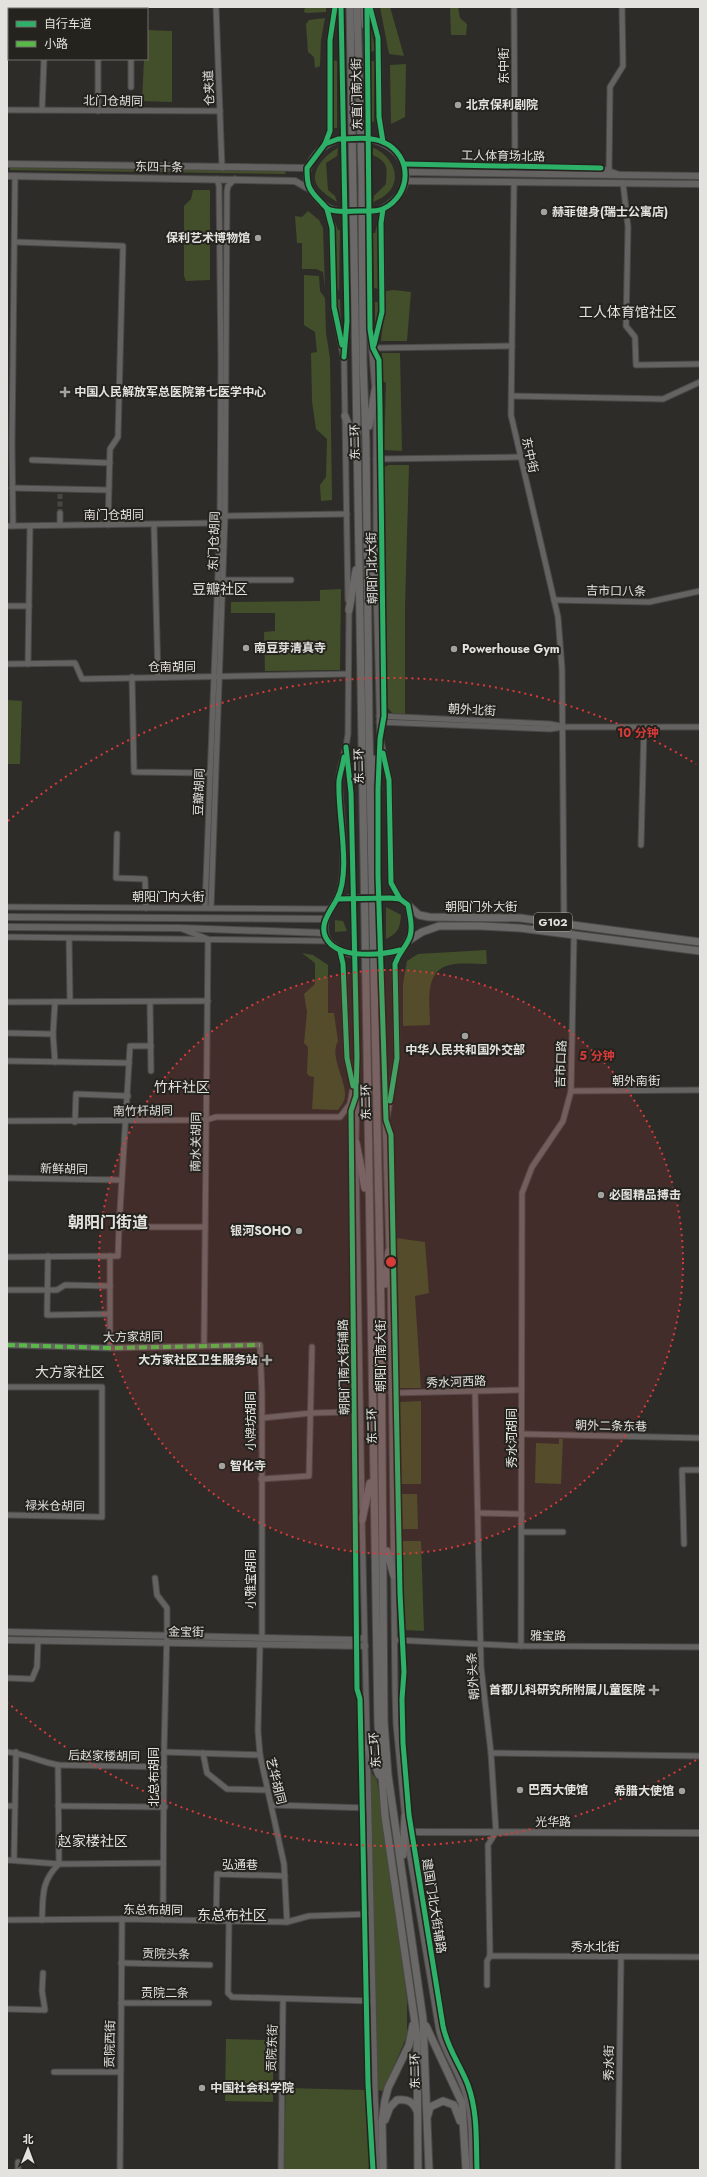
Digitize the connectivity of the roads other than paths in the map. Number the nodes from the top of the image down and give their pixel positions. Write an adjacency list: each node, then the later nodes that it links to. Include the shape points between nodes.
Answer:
1 (216, 7): 18 (street, 仓夹道)
2 (336, 7): 20 (main road, via 330,40 330,131)
3 (341, 7): 46 (street, 东直门南大街, via 347,321)
4 (357, 7): 52 (highway, 东二环)
5 (365, 7): 10 (highway)
6 (370, 7): 19 (main road, via 378,38 379,117)
7 (514, 7): 23 (street, 东中街)
8 (622, 7): 26 (street, via 622,66 610,87)
9 (349, 9): 54 (highway, 东二环)
10 (366, 25): 45 (street, 东直门南大街, via 370,322)
11 (44, 60): 16 (street)
12 (98, 60): 17 (street)
13 (131, 60): 14 (street)
14 (131, 87)
15 (7, 110): 16 (street, 北门仓胡同)
16 (42, 110): 17 (street, 北门仓胡同)
17 (98, 111): 18 (street, 北门仓胡同)
18 (220, 111): 24 (street, 仓夹道)
19 (383, 142): 20 (main road, bridge, via 371,139 338,140); 22 (main road, via 397,152)
20 (325, 144): 25 (main road)
21 (7, 164): 24 (main road, 东四十条)
22 (404, 164): 23 (street, 工人体育场北路); 27 (main road)
23 (515, 166): 26 (street, 工人体育场北路, via 601,168); 28 (street, 东中街)
24 (222, 168): 25 (main road, 东四十条)
25 (307, 168): 39 (main road)
26 (609, 171): 29 (street, 工人体育场北路)
27 (406, 172): 28 (main road, 工人体育场北路); 35 (main road)
28 (515, 174): 29 (main road, 工人体育场北路)
29 (619, 175): 32 (main road, 工人体育场北路)
30 (7, 176): 31 (main road, 东四十条)
31 (16, 176): 33 (main road, 东四十条); 42 (street)
32 (700, 176)
33 (217, 179): 34 (main road, 东四十条); 63 (street, 东门仓胡同, via 220,186)
34 (235, 179): 39 (main road, 东四十条, via 294,181); 63 (street, 东门仓胡同, via 227,191)
35 (406, 181): 36 (main road); 41 (main road, via 400,194)
36 (514, 183): 37 (main road); 44 (street, 东中街)
37 (623, 183): 38 (main road); 47 (street, via 628,227 626,326 635,338 636,365)
38 (700, 184)
39 (309, 190): 40 (main road)
40 (327, 209): 41 (main road, bridge); 46 (main road, via 332,228 334,307)
41 (383, 209): 45 (main road, via 382,312)
42 (14, 242): 43 (street); 58 (street, via 123,246 118,437 110,449)
43 (10, 342): 53 (street)
44 (512, 346): 45 (street); 50 (street, 东中街)
45 (373, 348): 49 (street, 朝阳门北大街)
46 (344, 357): 51 (street, 朝阳门北大街)
47 (700, 364)
48 (700, 382): 50 (street, via 663,399)
49 (374, 390): 52 (highway); 56 (street, 朝阳门北大街)
50 (512, 396): 55 (street, 东中街, via 511,415)
51 (345, 416): 54 (highway); 62 (street, 朝阳门北大街)
52 (366, 442): 72 (highway, 东二环)
53 (9, 445): 59 (street)
54 (357, 448): 71 (highway, 东二环)
55 (520, 457): 56 (street); 77 (street, 东中街)
56 (376, 459): 75 (street, 朝阳门北大街)
57 (32, 460): 58 (street)
58 (110, 463): 60 (street)
59 (12, 488): 60 (street, via 60,492); 68 (street)
60 (108, 490): 66 (street)
61 (60, 513): 65 (street)
62 (347, 514): 63 (street); 80 (street, 朝阳门北大街)
63 (223, 516): 64 (street, 东门仓胡同); 73 (street, 东门仓胡同)
64 (220, 523): 70 (street, 南门仓胡同); 85 (street, 东门仓胡同)
65 (60, 525): 66 (street, 南门仓胡同); 69 (street, 南门仓胡同)
66 (108, 525): 70 (street, 南门仓胡同)
67 (7, 526): 68 (street, 南门仓胡同)
68 (13, 526): 69 (street, 南门仓胡同)
69 (30, 526): 79 (street)
70 (154, 526): 84 (street)
71 (359, 556): 80 (highway); 147 (highway, 东二环)
72 (367, 558): 75 (highway); 92 (highway, 东二环)
73 (223, 580): 74 (street); 85 (street, 东门仓胡同)
74 (292, 580)
75 (376, 588): 87 (street, 朝阳门北大街)
76 (700, 591): 77 (street, 吉市口八条, via 649,602)
77 (554, 600): 89 (street, 东中街, via 561,639)
78 (7, 606): 79 (street)
79 (29, 606): 82 (street)
80 (349, 610): 83 (street, 朝阳门北大街)
81 (7, 664): 82 (street, 仓南胡同)
82 (28, 664): 86 (street, 仓南胡同, via 74,663 82,679)
83 (347, 674): 85 (street, 仓南胡同); 94 (street, 朝阳门北大街)
84 (158, 677): 85 (street, 仓南胡同); 86 (street, 仓南胡同)
85 (216, 677): 95 (street, 豆瓣胡同); 104 (street, 东门仓胡同)
86 (132, 678): 95 (street, via 134,772)
87 (379, 716): 88 (street, 朝阳门北大街); 89 (street, 朝外北街, via 550,724)
88 (379, 722): 89 (street, 朝外北街, via 550,729); 93 (street, 朝阳门北大街)
89 (564, 727): 91 (street, 朝外北街); 108 (street)
90 (700, 727): 91 (street, 朝外北街)
91 (644, 728): 98 (street)
92 (369, 729): 96 (highway); 158 (highway, 东二环)
93 (380, 739): 96 (street, 朝阳门北大街); 99 (main road, via 389,780 392,884)
94 (346, 747): 100 (main road, via 339,781 343,873); 138 (street, 朝阳门北大街, via 351,793)
95 (209, 773): 104 (street, 豆瓣胡同)
96 (378, 789): 140 (street, 朝阳门北大街, via 378,876)
97 (116, 834): 103 (street, via 116,878 145,878)
98 (641, 845)
99 (400, 899): 100 (main road, bridge); 101 (main road)
100 (337, 900): 105 (main road)
101 (408, 905): 108 (highway, 朝阳门外大街 / G102, via 419,915 429,917 520,918); 117 (main road, via 411,928)
102 (7, 907): 103 (street, 朝阳门内大街)
103 (146, 908): 104 (street, 朝阳门内大街)
104 (208, 908): 105 (street, 朝阳门内大街)
105 (330, 909): 107 (main road)
106 (7, 917): 107 (main road, 朝阳门内大街)
107 (325, 919): 111 (main road)
108 (564, 923): 118 (highway, 朝阳门外大街 / G102)
109 (7, 927): 110 (main road)
110 (179, 928): 111 (main road); 115 (street)
111 (325, 933): 116 (main road)
112 (574, 934): 117 (highway, 朝阳门外大街 / G102, via 520,928 439,926 422,932); 120 (highway, 朝阳门外大街 / G102); 136 (street, 吉市口路)
113 (7, 937): 114 (street)
114 (69, 938): 115 (street); 122 (street)
115 (208, 939): 116 (street); 123 (street, 南水关胡同)
116 (328, 941): 121 (main road)
117 (408, 941): 119 (main road)
118 (700, 942)
119 (400, 950): 121 (main road, bridge, via 388,953 350,954); 140 (main road, via 396,964 397,1058)
120 (700, 950)
121 (340, 951): 134 (main road, via 343,964 347,1058)
122 (70, 1001): 125 (street); 126 (street)
123 (208, 1001): 126 (street); 139 (street, 南水关胡同)
124 (7, 1002): 125 (street)
125 (55, 1002): 128 (street)
126 (150, 1002): 129 (street)
127 (7, 1033): 128 (street)
128 (53, 1034): 131 (street)
129 (151, 1046): 132 (street, via 130,1046); 133 (street)
130 (7, 1061): 131 (street)
131 (55, 1062): 132 (street)
132 (129, 1064): 137 (street)
133 (151, 1071)
134 (353, 1087): 138 (main road); 139 (street, 南竹杆胡同, via 350,1104 340,1117 216,1117)
135 (700, 1090): 136 (street, 朝外南街)
136 (571, 1091): 150 (street, 吉市口路, via 563,1121 532,1167 522,1192)
137 (128, 1096): 142 (street, via 76,1094); 143 (street)
138 (356, 1096): 144 (street, 朝阳门南大街)
139 (206, 1120): 143 (street, 南竹杆胡同); 149 (street, 南水关胡同)
140 (386, 1120): 151 (street, 朝阳门南大街)
141 (7, 1121): 142 (street, 南竹杆胡同)
142 (75, 1122): 143 (street, 南竹杆胡同)
143 (126, 1122): 146 (street)
144 (356, 1144): 147 (highway); 181 (street, 朝阳门南大街)
145 (7, 1178): 146 (street, 新鲜胡同)
146 (121, 1180): 148 (street)
147 (368, 1207): 174 (highway, 东二环)
148 (119, 1227): 149 (street); 153 (street, via 118,1256)
149 (205, 1227): 162 (street, 南水关胡同)
150 (522, 1230): 166 (street, 秀水河胡同)
151 (389, 1251): 158 (highway); 168 (street, 朝阳门南大街)
152 (48, 1256): 153 (street); 154 (street); 157 (street)
153 (110, 1256): 155 (street)
154 (7, 1257)
155 (110, 1286): 157 (street, via 65,1285 56,1290); 159 (street)
156 (7, 1290): 157 (street)
157 (46, 1290): 159 (street, via 47,1315)
158 (381, 1312): 184 (highway, 东二环)
159 (109, 1314): 164 (street)
160 (7, 1345): 164 (street, 大方家胡同)
161 (260, 1345): 162 (street, 大方家胡同); 171 (street, 小牌坊胡同)
162 (204, 1346): 164 (street, 大方家胡同)
163 (312, 1347): 170 (street)
164 (110, 1348)
165 (7, 1387): 179 (street, 禄米仓胡同, via 102,1387 102,1517)
166 (521, 1390): 167 (street, 秀水河西路); 172 (street, 秀水河胡同)
167 (475, 1391): 168 (street, 秀水河西路); 177 (street, 朝外头条)
168 (391, 1393): 186 (street, 朝阳门南大街)
169 (348, 1412): 170 (street)
170 (312, 1413): 171 (street); 176 (street, via 309,1476)
171 (262, 1418): 176 (street, 小牌坊胡同)
172 (522, 1434): 173 (street, 朝外二条东巷); 178 (street, 秀水河胡同)
173 (700, 1438)
174 (373, 1469): 181 (highway); 212 (highway, 东二环)
175 (700, 1470): 185 (street, via 682,1470)
176 (261, 1479): 180 (street, 小牌坊胡同)
177 (478, 1513): 178 (street); 197 (street, 朝外头条)
178 (522, 1514): 182 (street, 秀水河胡同)
179 (7, 1515)
180 (261, 1520): 190 (street, 小雅宝胡同)
181 (362, 1520): 191 (street, 朝阳门南大街)
182 (522, 1532): 183 (street); 199 (street, 秀水河胡同)
183 (563, 1532)
184 (384, 1542): 186 (highway); 228 (highway, 东二环, via 384,1722 388,1775)
185 (684, 1544)
186 (394, 1576): 194 (street, 朝阳门南大街)
187 (155, 1578): 189 (street, 北总布胡同, via 157,1595 167,1608)
188 (7, 1632): 189 (main road, 金宝街)
189 (167, 1635): 190 (main road, 金宝街); 195 (street, 北总布胡同)
190 (262, 1637): 191 (main road, 金宝街, via 353,1640)
191 (364, 1638): 198 (street, 朝阳门南大街)
192 (7, 1640): 193 (main road, 金宝街)
193 (38, 1640): 195 (main road, 金宝街); 201 (street, via 37,1667 32,1679)
194 (396, 1640): 197 (street, 雅宝路); 220 (street, 朝阳门南大街, via 396,1724)
195 (167, 1642): 196 (main road, 金宝街); 205 (street, 北总布胡同)
196 (260, 1644): 198 (main road, 金宝街); 208 (street, 艺华胡同)
197 (481, 1644): 199 (street, 雅宝路); 207 (street, 朝外头条, via 481,1667)
198 (365, 1646): 202 (street, 朝阳门南大街)
199 (521, 1646): 200 (street, 雅宝路)
200 (700, 1648)
201 (7, 1678)
202 (366, 1746): 212 (highway); 219 (street, 朝阳门南大街)
203 (7, 1752): 204 (street)
204 (16, 1752): 210 (street, 后赵家楼胡同, via 44,1763); 216 (street)
205 (164, 1752): 206 (street); 211 (street, 北总布胡同)
206 (203, 1753): 208 (street); 213 (street, via 207,1773 227,1789)
207 (491, 1753): 209 (street); 222 (street, 朝外头条)
208 (260, 1755): 213 (street, 艺华胡同)
209 (700, 1756)
210 (58, 1765): 211 (street, 后赵家楼胡同); 217 (street)
211 (164, 1767): 218 (street, 北总布胡同)
212 (381, 1781): 250 (highway, 东二环)
213 (268, 1790): 214 (street, 艺华胡同)
214 (272, 1805): 219 (street); 229 (street, 艺华胡同)
215 (7, 1806): 216 (street)
216 (15, 1806): 225 (street)
217 (58, 1806): 218 (street); 227 (street)
218 (164, 1807): 226 (street, 北总布胡同)
219 (368, 1808): 230 (street, 朝阳门南大街)
220 (405, 1816): 221 (street, 朝阳门南大街); 228 (highway)
221 (406, 1832): 222 (main road, 光华路); 269 (street, 朝阳门南大街, via 439,2031 469,2106)
222 (496, 1832): 223 (main road, 光华路); 238 (street, 朝外头条, via 488,1845)
223 (700, 1833)
224 (7, 1860): 225 (street)
225 (14, 1860): 227 (street)
226 (163, 1863): 227 (street); 234 (street, 北总布胡同)
227 (59, 1864): 233 (street, via 50,1873 43,1888)
228 (402, 1875): 251 (highway, 东二环)
229 (286, 1876): 235 (street, 弘通巷, via 217,1874); 237 (street, 艺华胡同)
230 (370, 1914): 237 (street, 东总布胡同, via 309,1916); 246 (street, 朝阳门南大街)
231 (122, 1919): 233 (street, 东总布胡同); 234 (street, 东总布胡同); 241 (street, 贡院西街)
232 (7, 1920): 233 (street, 东总布胡同)
233 (42, 1920)
234 (163, 1920): 235 (street, 东总布胡同)
235 (216, 1920): 236 (street, 东总布胡同)
236 (229, 1921): 237 (street, 东总布胡同); 245 (street, via 228,1993 232,1997)
237 (287, 1922)
238 (490, 1956): 239 (street, 秀水北街); 244 (street, 朝外头条, via 486,1961)
239 (621, 1957): 240 (street, 秀水北街); 270 (street, 秀水街)
240 (700, 1957)
241 (121, 1963): 242 (street, 贡院头条); 247 (street, 贡院西街)
242 (210, 1965)
243 (43, 1974): 249 (street, via 45,2010)
244 (487, 1985)
245 (284, 1999): 246 (street); 261 (street, 贡院东街)
246 (373, 2001): 262 (street, 朝阳门南大街)
247 (121, 2003): 248 (street, 贡院二条); 253 (street, 贡院西街)
248 (209, 2003)
249 (7, 2008)
250 (414, 2009): 254 (highway, via 409,2045 388,2088); 255 (highway, 东二环)
251 (423, 2018): 256 (highway, 东二环); 257 (highway, via 462,2103)
252 (54, 2072): 253 (street)
253 (120, 2072): 260 (street, 贡院西街)
254 (384, 2115): 255 (highway, via 393,2103 402,2100 413,2103); 263 (highway); 264 (highway)
255 (418, 2118): 265 (highway, 东二环)
256 (427, 2119): 257 (highway, via 430,2107 443,2101 454,2105); 266 (highway, 东二环)
257 (462, 2125): 267 (highway); 268 (highway)
258 (18, 2162): 259 (street)
259 (18, 2170)
260 (120, 2170)
261 (281, 2170)
262 (377, 2170)
263 (383, 2170)
264 (387, 2170)
265 (418, 2170)
266 (429, 2170)
267 (462, 2170)
268 (466, 2170)
269 (472, 2170)
270 (618, 2170)

